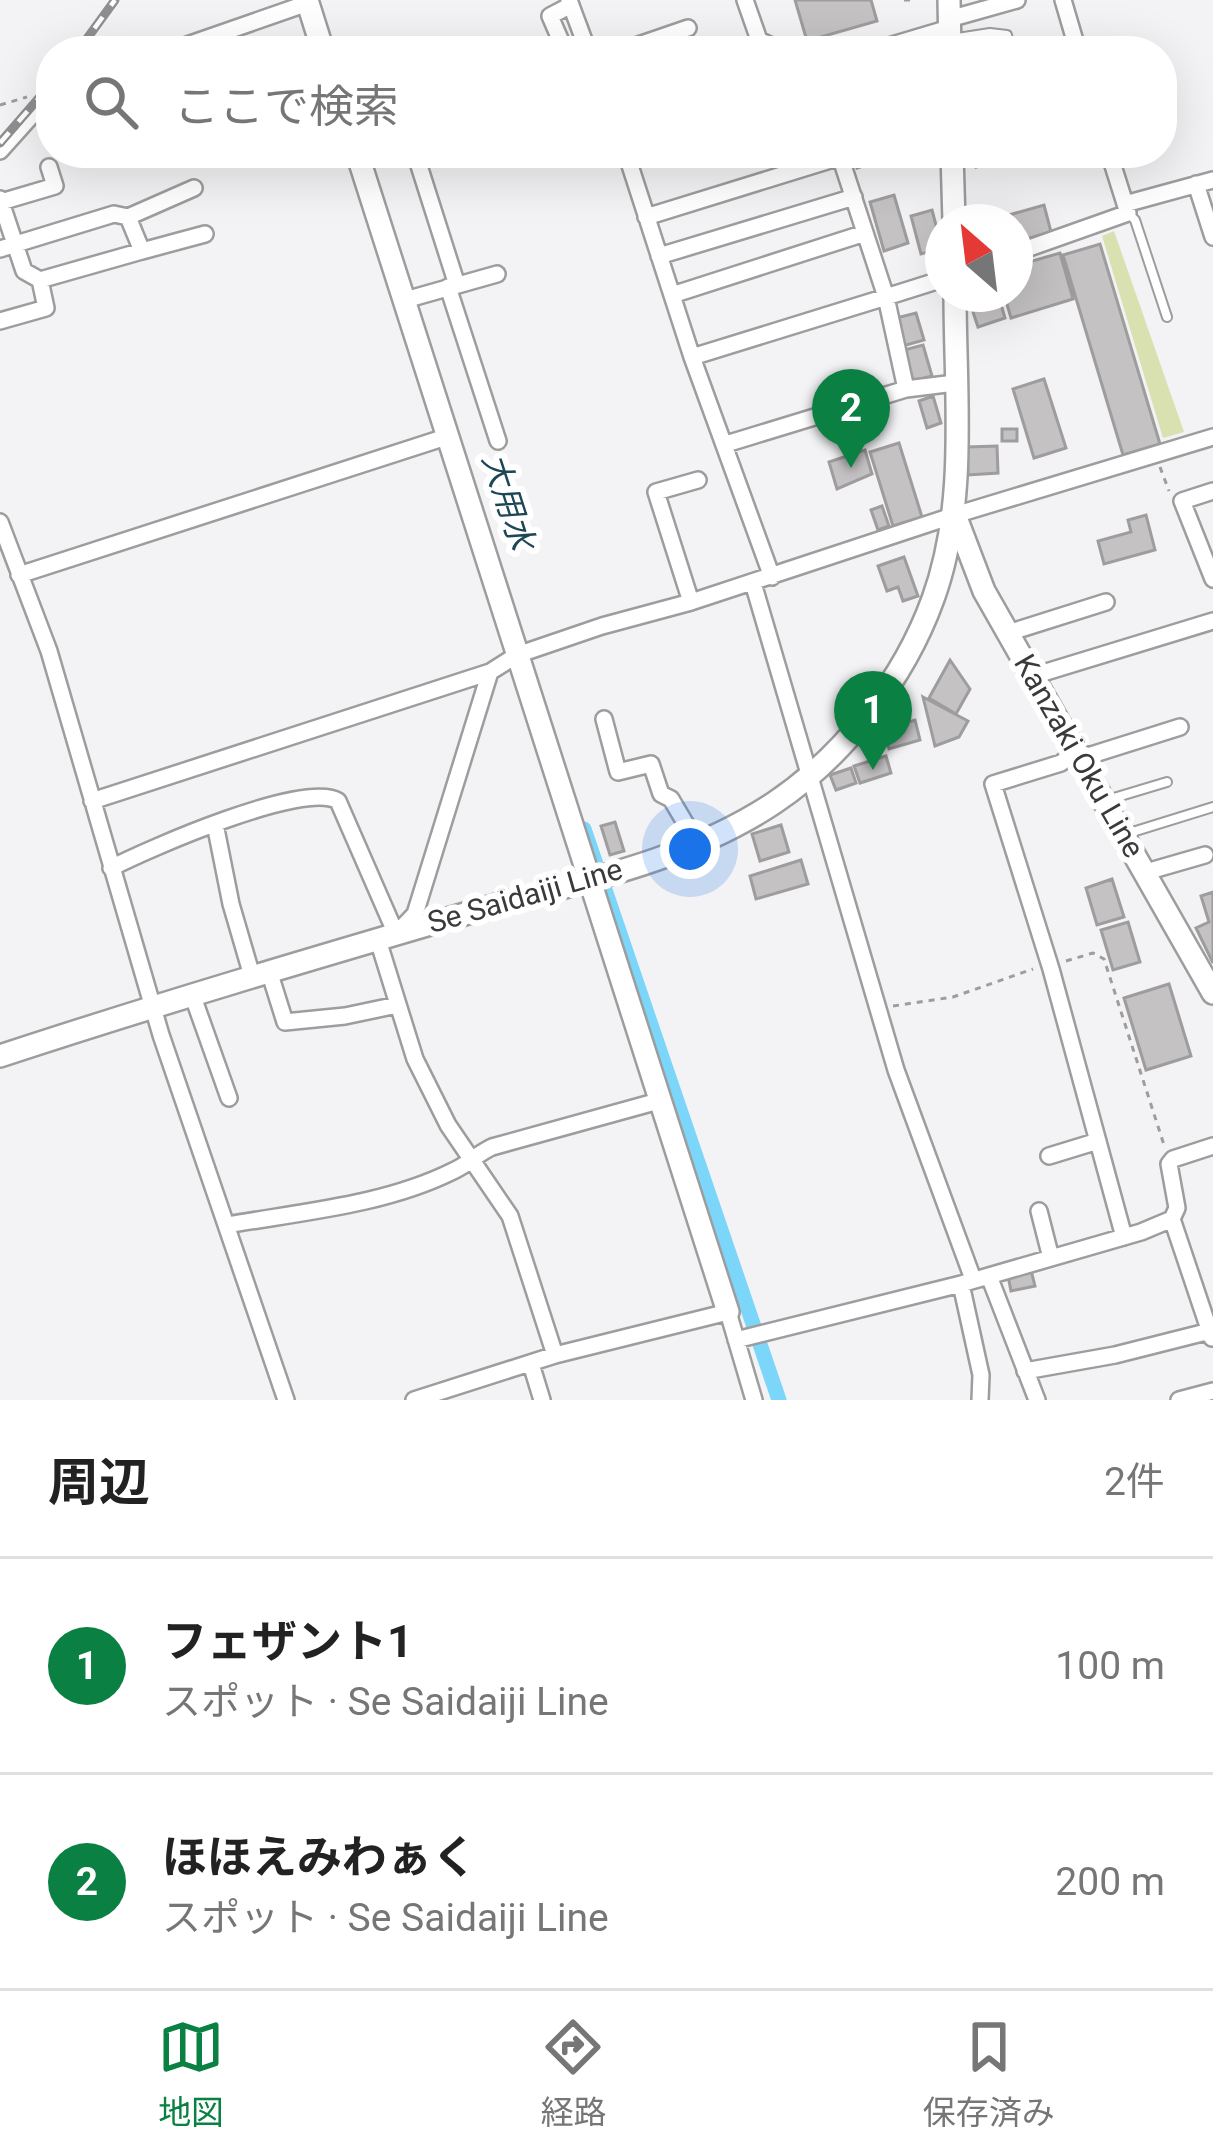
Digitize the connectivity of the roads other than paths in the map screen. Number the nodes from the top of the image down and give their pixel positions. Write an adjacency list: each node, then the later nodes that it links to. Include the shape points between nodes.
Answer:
1 (745, 0): 13 (street)
2 (1017, 0): 6 (street)
3 (1063, 0): 16 (street)
4 (307, 2): 8 (street); 9 (main road)
5 (570, 3): 10 (street, via 550,16); 11 (street)
6 (949, 27): 14 (street); 15 (lane)
7 (688, 28): 12 (street)
8 (212, 36)
9 (318, 36)
10 (559, 36)
11 (582, 36)
12 (665, 36)
13 (758, 36)
14 (920, 36)
15 (1007, 36)
16 (1074, 36)
17 (36, 102): 18 (street)
18 (0, 151)
19 (49, 168): 30 (street, via 55,186)
20 (362, 168): 49 (main road)
21 (419, 168): 46 (street)
22 (631, 168): 34 (street)
23 (799, 168): 34 (street)
24 (844, 168): 29 (street)
25 (952, 168): 31 (main road)
26 (1114, 168): 32 (street)
27 (1204, 182): 32 (street); 37 (street)
28 (194, 188): 33 (street)
29 (854, 197): 35 (street); 41 (street)
30 (1, 201): 38 (street)
31 (953, 204)
32 (1126, 209): 39 (street); 51 (lane)
33 (128, 217): 38 (street, via 114,214); 40 (street)
34 (646, 217): 41 (street)
35 (866, 233): 47 (street); 48 (street)
36 (205, 234): 40 (street)
37 (1213, 237)
38 (8, 246): 44 (street)
39 (1033, 246)
40 (142, 251): 44 (street)
41 (659, 256): 47 (street)
42 (496, 274): 46 (street)
43 (925, 275): 48 (street, via 892,286)
44 (40, 280): 52 (street, via 46,308)
45 (925, 285): 48 (street)
46 (453, 286): 49 (street); 58 (street)
47 (672, 296): 53 (street)
48 (890, 296): 53 (street); 55 (street)
49 (408, 299): 56 (main road)
50 (955, 312): 54 (main road, Se Saidaiji Line)
51 (1167, 317)
52 (0, 322)
53 (692, 357): 59 (street)
54 (955, 382): 55 (street); 62 (main road, Se Saidaiji Line)
55 (907, 389): 59 (street)
56 (448, 436): 66 (street); 76 (main road)
57 (1213, 437): 62 (street)
58 (498, 441)
59 (726, 444): 68 (street)
60 (698, 479): 72 (street, via 656,492)
61 (1213, 491): 67 (street, via 1182,501)
62 (955, 515): 64 (main road, Kanzaki Oku Line); 65 (main road, Se Saidaiji Line); 68 (street)
63 (0, 522): 66 (street)
64 (968, 553): 65 (main road, via 957,550); 70 (main road, Kanzaki Oku Line)
65 (943, 561): 71 (main road, Se Saidaiji Line)
66 (19, 575): 84 (street)
67 (1212, 576)
68 (772, 577): 69 (street)
69 (753, 583): 72 (street); 82 (street)
70 (984, 591): 71 (main road, via 968,586); 75 (main road, Kanzaki Oku Line)
71 (934, 597): 82 (main road, Se Saidaiji Line, via 881,696)
72 (691, 602): 76 (street)
73 (1106, 602): 75 (street)
74 (1213, 621): 78 (street)
75 (1008, 633): 78 (main road, Kanzaki Oku Line)
76 (526, 652): 77 (street); 93 (main road)
77 (490, 672): 84 (street); 94 (street, via 415,914)
78 (1034, 676): 81 (main road, Kanzaki Oku Line)
79 (604, 719): 89 (street, via 618,772 651,764 661,794)
80 (1180, 727): 81 (street, via 1088,756)
81 (1076, 751): 85 (main road, Kanzaki Oku Line); 103 (street, via 993,784)
82 (809, 777): 89 (main road, Se Saidaiji Line); 112 (street, via 896,1070)
83 (1167, 782): 85 (lane)
84 (92, 801): 91 (street)
85 (1106, 801): 88 (main road, Kanzaki Oku Line)
86 (1213, 807): 88 (lane)
87 (215, 824): 91 (street); 94 (street, via 333,796); 95 (street, via 228,891)
88 (1125, 835): 92 (main road, Kanzaki Oku Line)
89 (697, 843): 93 (main road, Se Saidaiji Line)
90 (1209, 858): 92 (street)
91 (111, 868): 99 (street)
92 (1146, 872): 97 (main road, Kanzaki Oku Line)
93 (589, 878): 94 (main road, Se Saidaiji Line); 102 (main road)
94 (387, 937): 95 (main road, Se Saidaiji Line); 98 (street)
95 (261, 974): 96 (main road, Se Saidaiji Line); 98 (street, via 285,1022)
96 (192, 994): 99 (main road, Se Saidaiji Line); 101 (street)
97 (1213, 994)
98 (397, 1005): 106 (street, via 415,1059)
99 (153, 1006): 100 (main road, Se Saidaiji Line); 109 (street)
100 (0, 1056)
101 (229, 1098)
102 (662, 1100): 106 (street); 113 (main road)
103 (1098, 1141): 105 (street); 110 (street)
104 (1213, 1146): 108 (street, via 1169,1164 1178,1199)
105 (1049, 1156)
106 (470, 1157): 109 (street, via 457,1170 370,1200); 116 (street, via 510,1216)
107 (1039, 1211): 111 (street)
108 (1172, 1219): 110 (street); 114 (street)
109 (227, 1225): 120 (street)
110 (1124, 1237): 111 (street)
111 (1051, 1258): 112 (street)
112 (974, 1280): 115 (street); 118 (street); 124 (street)
113 (728, 1312): 115 (street); 116 (street)
114 (1211, 1336): 118 (street)
115 (744, 1338): 123 (street)
116 (556, 1355): 117 (street)
117 (531, 1364): 121 (street); 122 (street)
118 (1025, 1371): 125 (street)
119 (1213, 1391): 126 (street)
120 (286, 1400)
121 (414, 1400)
122 (542, 1400)
123 (754, 1400)
124 (980, 1400)
125 (1037, 1400)
126 (1179, 1400)

